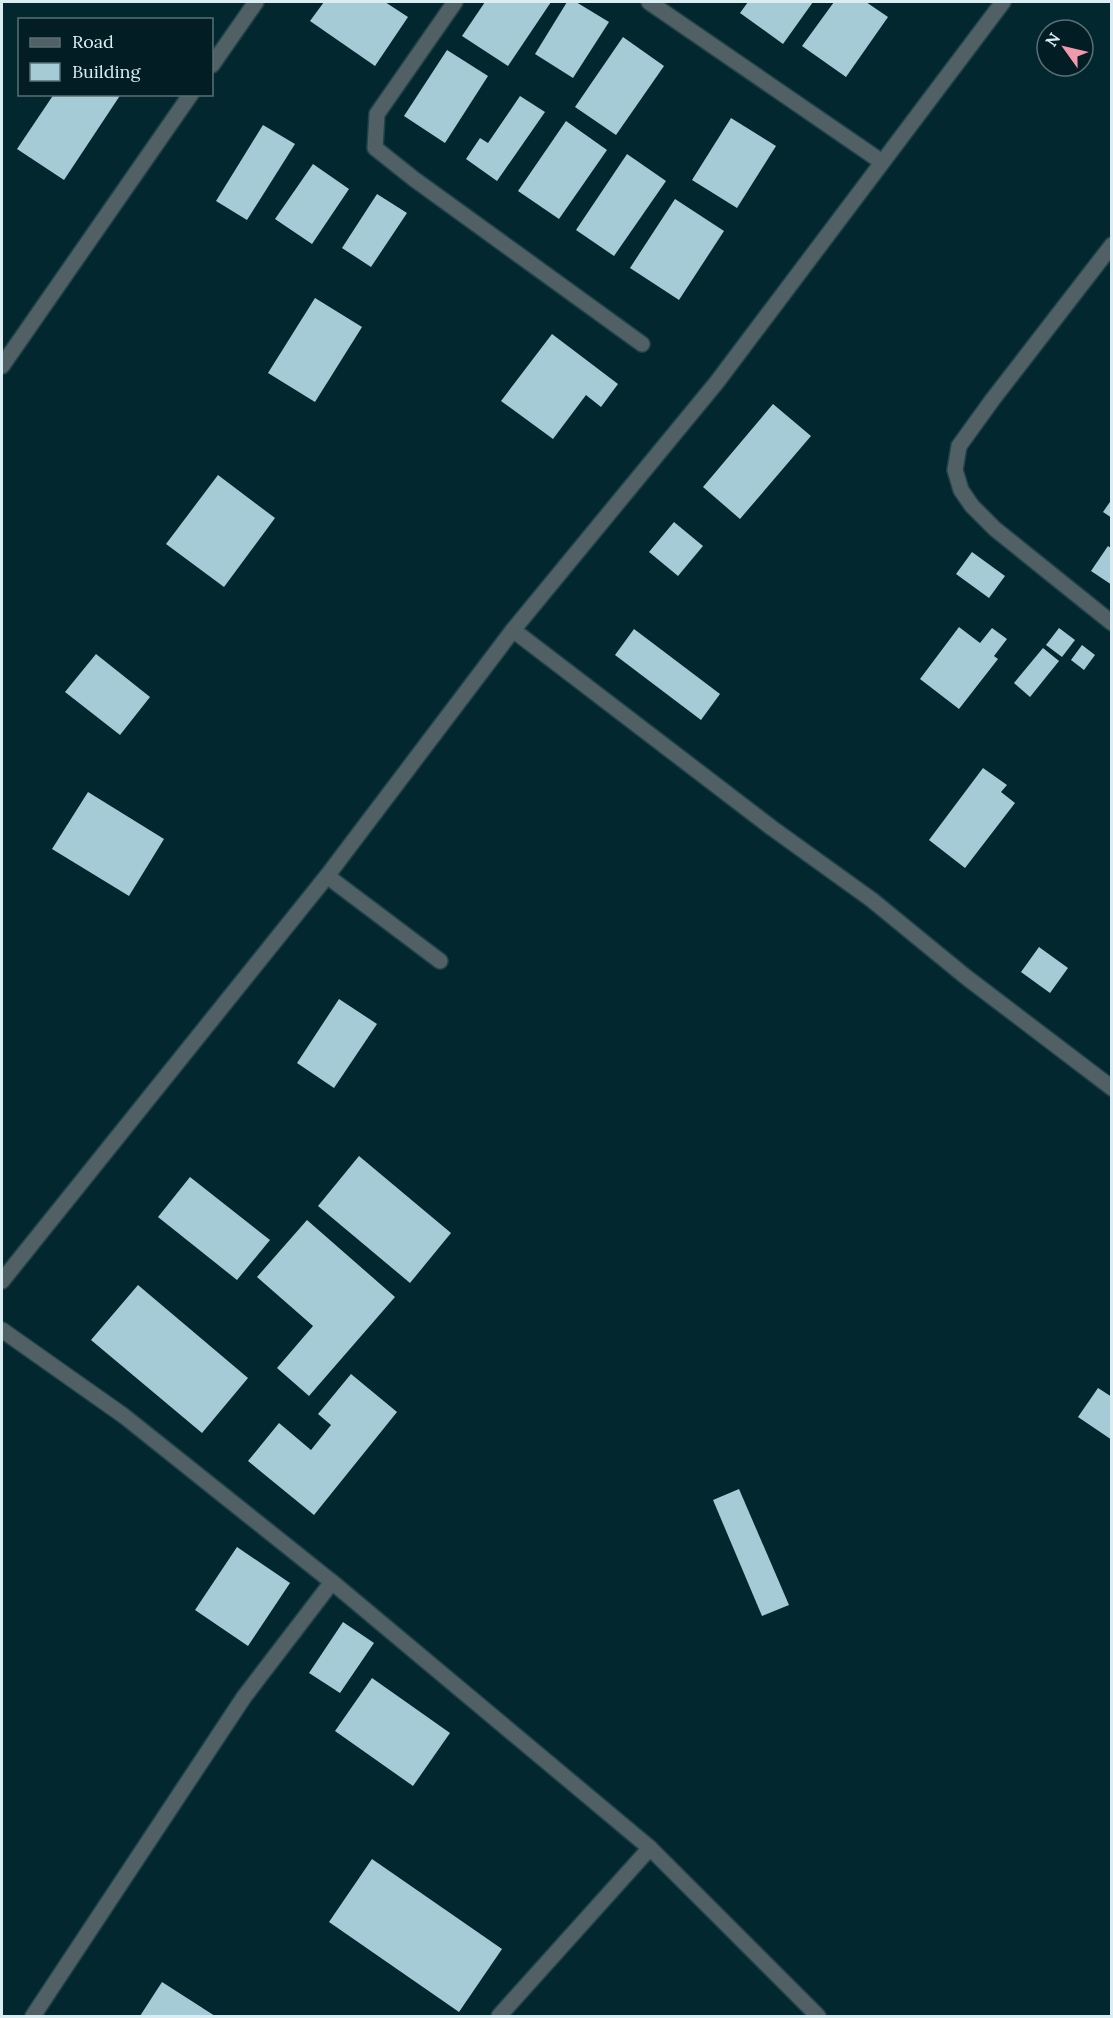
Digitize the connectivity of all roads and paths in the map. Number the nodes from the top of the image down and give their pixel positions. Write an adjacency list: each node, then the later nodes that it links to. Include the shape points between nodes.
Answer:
1 (256, 2): 5 (street)
2 (455, 2): 9 (street, via 377,114 375,148)
3 (648, 2): 7 (street)
4 (1003, 2): 7 (street)
5 (213, 64)
6 (190, 96): 10 (street)
7 (882, 162): 12 (street, via 717,382)
8 (1112, 245): 11 (street, via 960,446 955,470 972,506 995,529)
9 (642, 345)
10 (2, 366)
11 (1112, 624)
12 (513, 630): 13 (street); 15 (street, via 872,900)
13 (327, 876): 14 (street); 16 (street)
14 (440, 961)
15 (1112, 1088)
16 (2, 1281)
17 (2, 1330): 18 (street, via 124,1416)
18 (332, 1582): 19 (street); 20 (street, via 244,1697)
19 (650, 1848): 21 (street); 22 (street)
20 (33, 2016)
21 (499, 2016)
22 (818, 2016)

